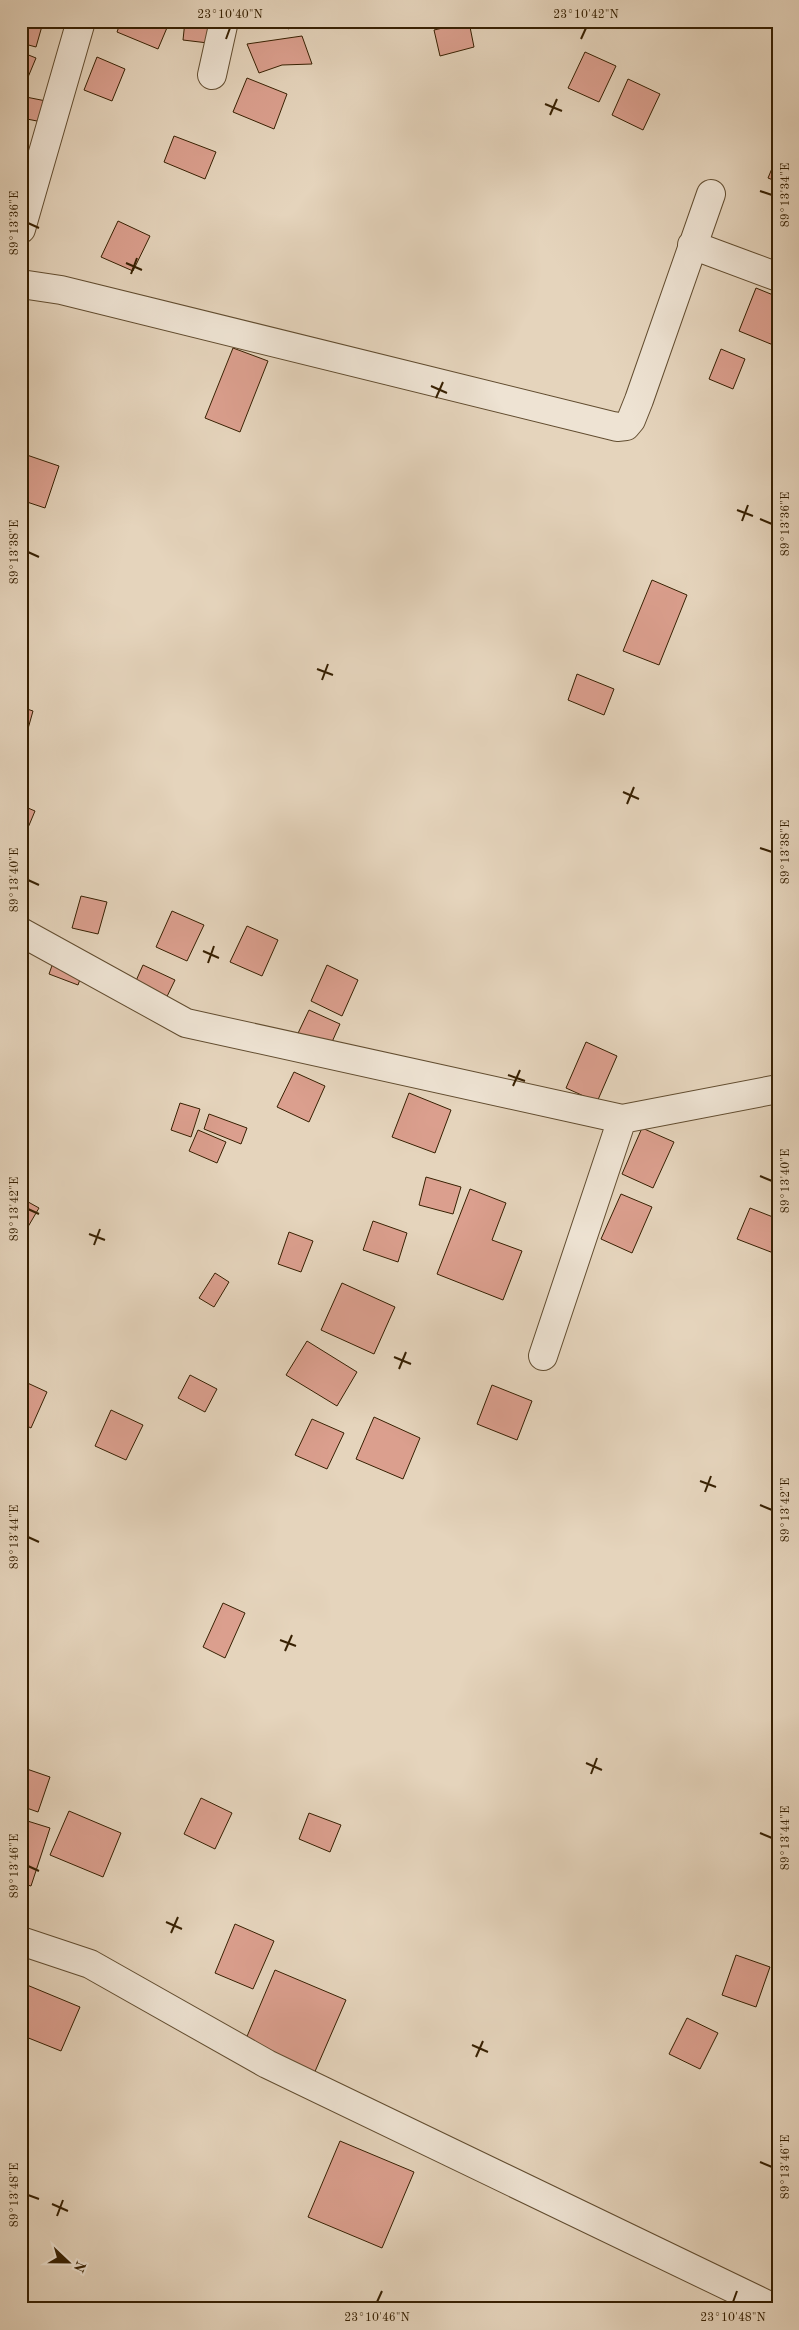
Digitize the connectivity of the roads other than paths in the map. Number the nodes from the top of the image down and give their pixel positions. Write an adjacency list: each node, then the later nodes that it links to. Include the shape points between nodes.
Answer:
1 (81, 21): 5 (street)
2 (224, 21): 3 (street)
3 (212, 75)
4 (710, 194): 6 (street)
5 (21, 229)
6 (692, 245): 7 (street); 8 (street, via 632,420 626,426 617,427 62,290)
7 (778, 278)
8 (21, 284)
9 (21, 932): 11 (street, via 186,1023)
10 (778, 1089): 11 (street)
11 (622, 1119): 12 (street)
12 (543, 1356)
13 (21, 1942): 14 (street, via 90,1964 267,2064)
14 (776, 2309)

